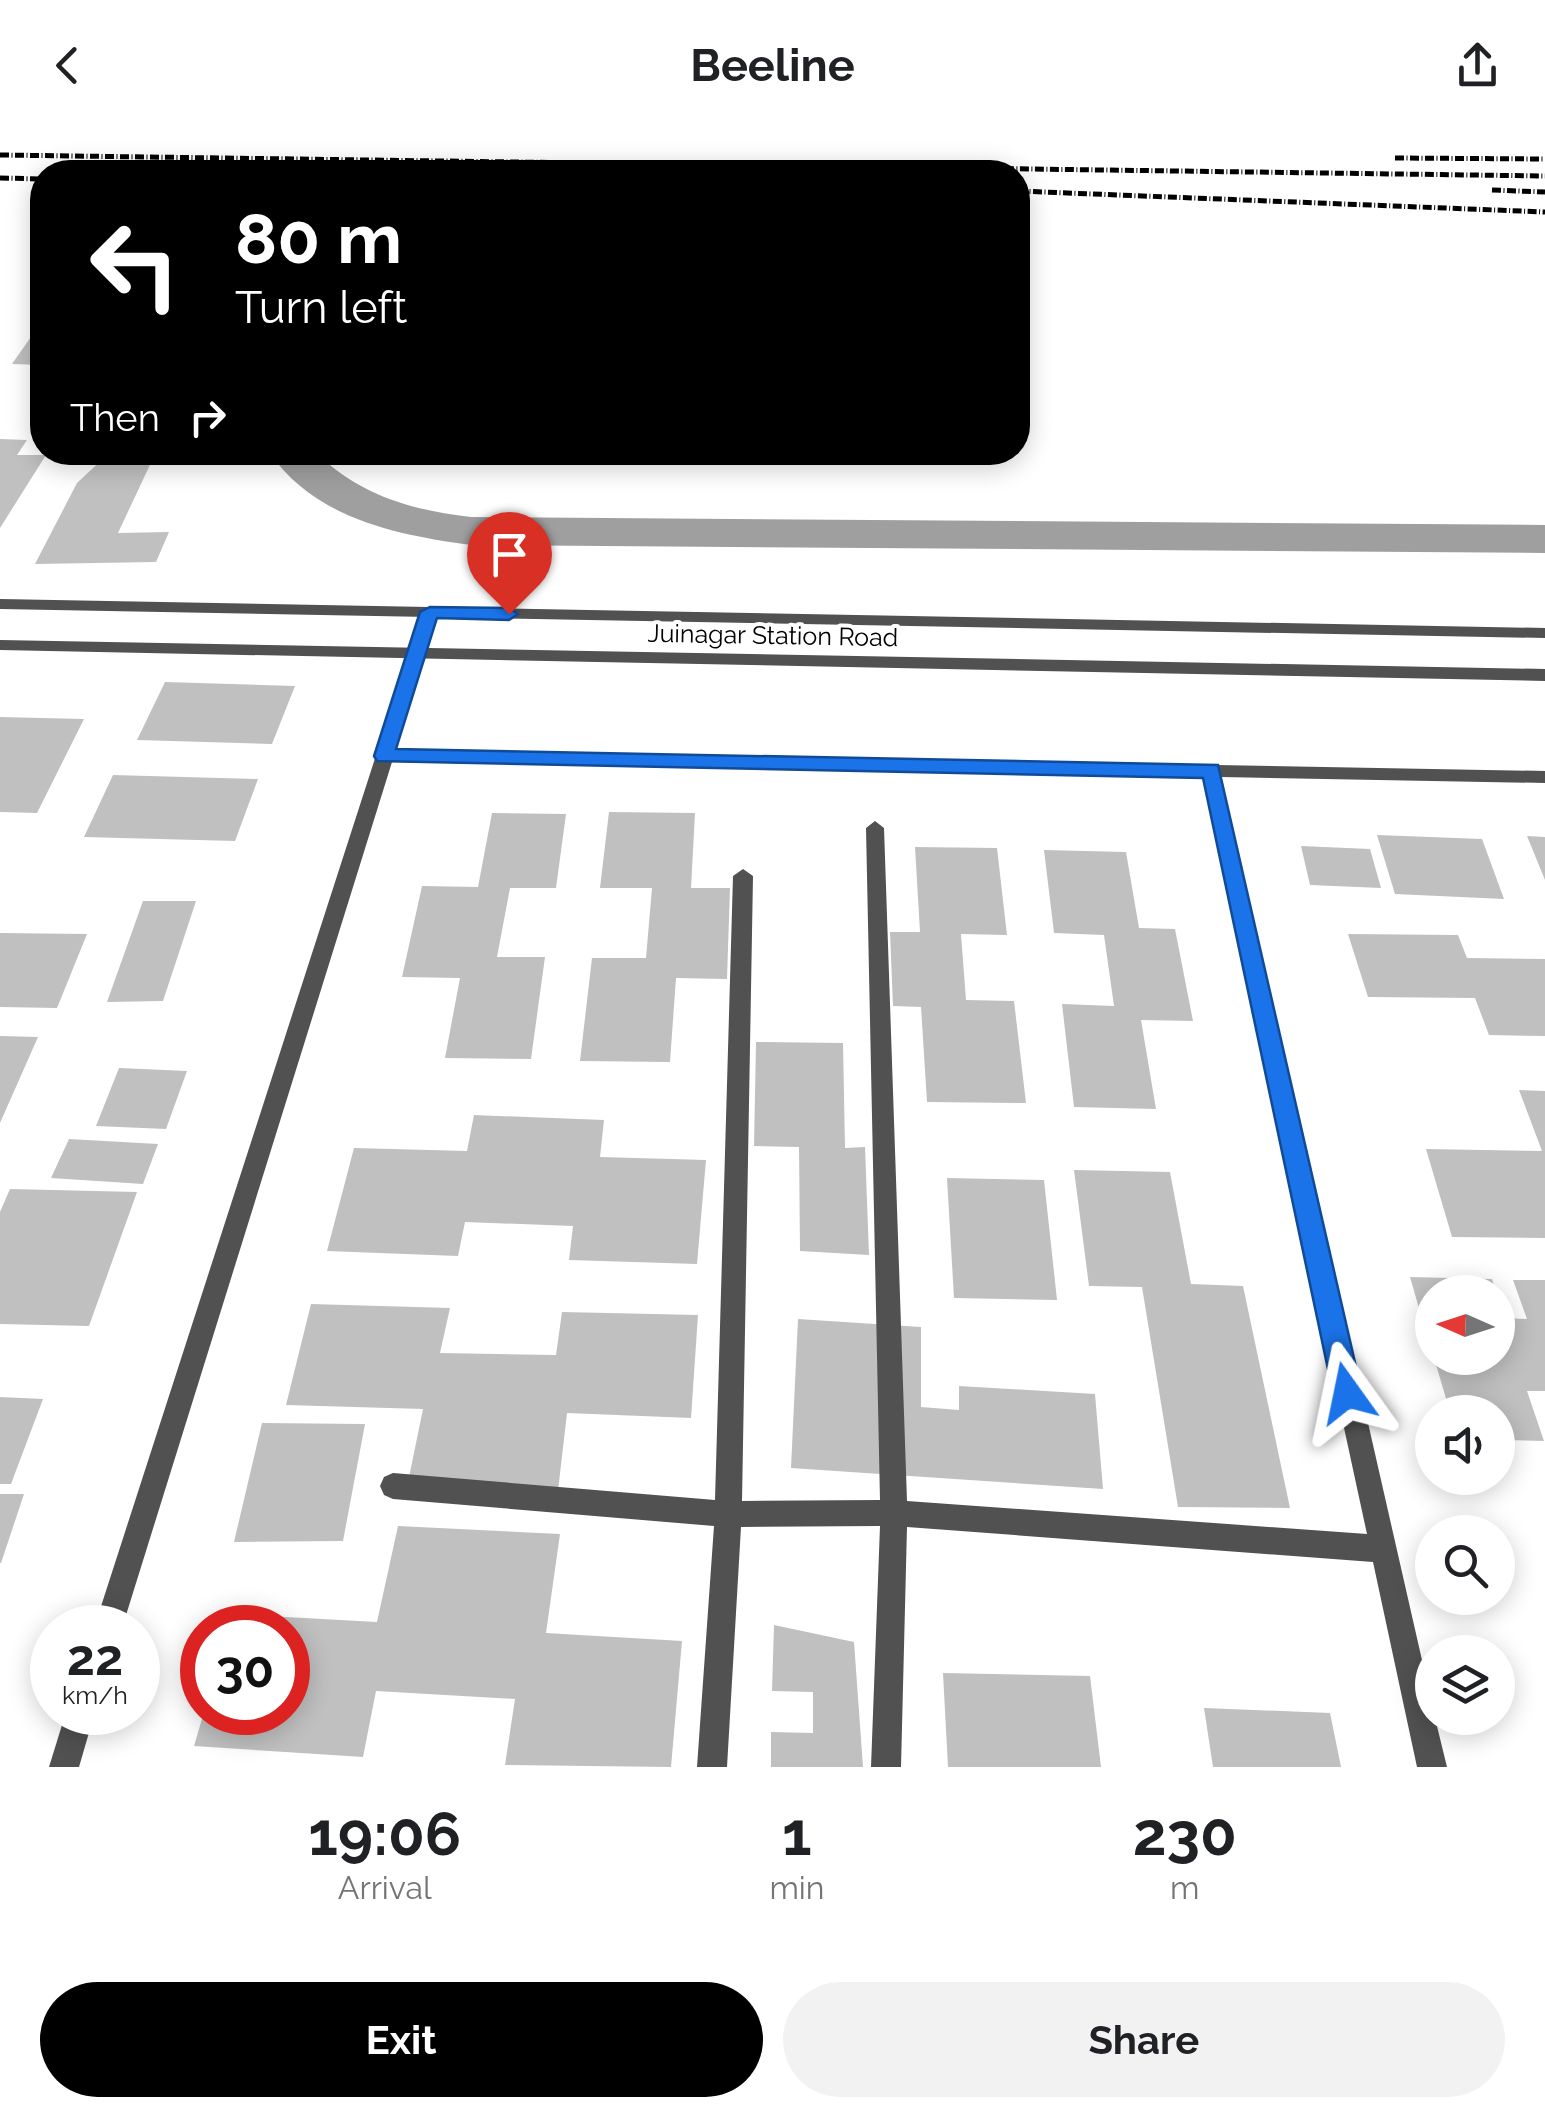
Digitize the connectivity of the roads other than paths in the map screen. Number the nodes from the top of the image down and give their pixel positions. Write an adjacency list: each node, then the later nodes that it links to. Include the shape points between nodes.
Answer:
1 (0, 604): 2 (street, Juinagar Station Road)
2 (430, 612): 3 (street, Juinagar Station Road); 5 (street)
3 (1545, 633)
4 (0, 645): 5 (street, Juinagar Station Road)
5 (417, 653): 6 (street, Juinagar Station Road); 7 (street)
6 (1545, 675)
7 (384, 756): 8 (street); 16 (street)
8 (1211, 770): 9 (street); 15 (street)
9 (1545, 776)
10 (875, 828): 13 (street)
11 (743, 876): 14 (street)
12 (393, 1486): 14 (street)
13 (894, 1513): 14 (street); 15 (street); 20 (street)
14 (728, 1514): 19 (street)
15 (1381, 1548): 21 (street)
16 (115, 1605)
17 (74, 1735): 18 (street)
18 (64, 1767)
19 (712, 1767)
20 (886, 1767)
21 (1432, 1767)

